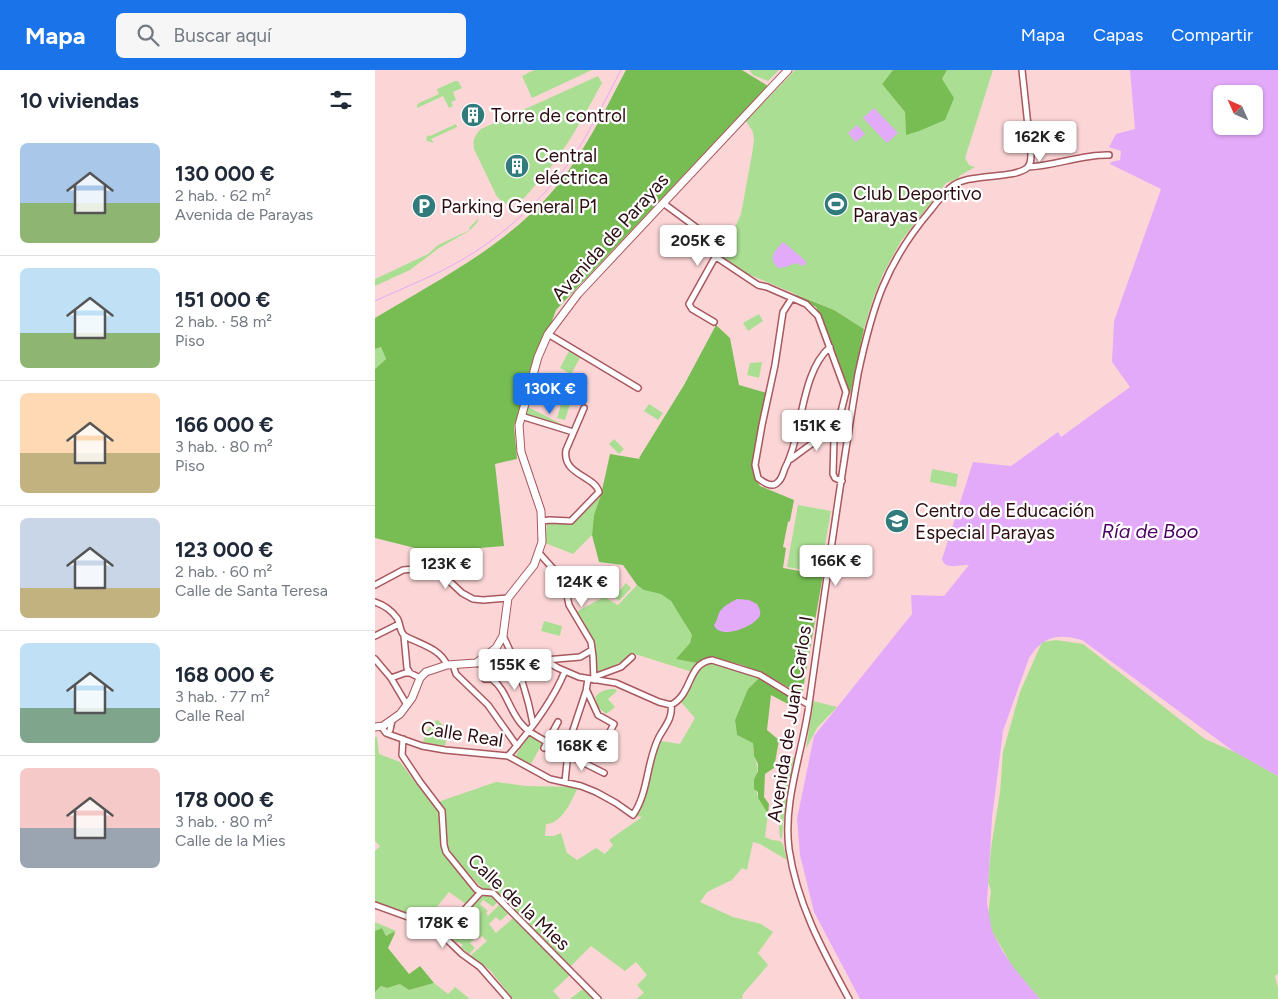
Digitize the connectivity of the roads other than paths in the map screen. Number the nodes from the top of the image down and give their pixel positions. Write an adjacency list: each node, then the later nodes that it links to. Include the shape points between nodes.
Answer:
1 (788, 70): 5 (street, Avenida de Parayas)
2 (1022, 70): 4 (street, via 1031,154)
3 (1109, 155): 4 (street, Avenida de Juan Carlos I)
4 (1028, 167): 17 (street, Avenida de Juan Carlos I, via 953,185 915,228 897,255 876,302 864,345)
5 (663, 202): 6 (street, via 718,243 720,248); 9 (street, Avenida de Parayas, via 578,294)
6 (716, 257): 7 (street, via 758,286); 8 (street, via 689,304)
7 (792, 298): 10 (street, via 816,312); 16 (street, via 783,312 761,425 755,465 758,478 766,484 777,483)
8 (715, 322)
9 (547, 334): 11 (street); 13 (street, Avenida de Parayas)
10 (830, 347): 14 (street, via 845,392); 16 (street, via 818,363 805,396)
11 (638, 388)
12 (584, 408): 15 (street)
13 (521, 416): 15 (street); 18 (street, Avenida de Parayas, via 521,452)
14 (835, 430): 16 (street); 17 (street, via 833,474)
15 (573, 432): 18 (street, via 565,453 567,462 599,492 571,521)
16 (790, 460)
17 (842, 481): 43 (street, Avenida de Juan Carlos I)
18 (542, 521): 19 (street, Avenida de Parayas)
19 (539, 553): 21 (street, Avenida de Parayas, via 534,565); 27 (street, via 564,581 569,605 591,642)
20 (375, 585): 21 (street, via 403,570 414,569 445,577 473,599)
21 (508, 598): 26 (street)
22 (375, 602): 23 (street, via 390,610)
23 (399, 624): 24 (street); 25 (street)
24 (375, 636)
25 (404, 636): 33 (street, via 420,642); 35 (street, via 406,665)
26 (503, 636): 31 (street); 32 (street, via 496,648)
27 (592, 650): 30 (street, via 580,657); 38 (street)
28 (632, 657): 38 (street, via 621,667)
29 (375, 660): 36 (street)
30 (544, 660): 31 (street); 34 (street)
31 (516, 662): 32 (street); 46 (street)
32 (476, 663): 33 (street)
33 (450, 665): 37 (street, via 432,669); 53 (street, via 488,705)
34 (565, 671): 38 (street); 46 (street, via 554,695)
35 (410, 674): 36 (street); 37 (street)
36 (391, 678): 41 (street)
37 (420, 678): 41 (street)
38 (592, 679): 40 (street); 42 (street, via 616,683)
39 (485, 680): 49 (street, via 496,682)
40 (587, 691): 51 (street, via 598,714 614,724); 55 (street, via 569,742)
41 (407, 705): 44 (street)
42 (671, 705): 43 (street, via 691,683 696,667 707,660 760,675); 58 (street, Calle Real, via 671,717 658,738 643,796 633,816 596,792)
43 (809, 705): 64 (street, Avenida de Juan Carlos I, via 789,812 789,850 809,921)
44 (392, 720): 47 (street); 48 (street)
45 (558, 722): 52 (street)
46 (533, 724): 49 (street)
47 (380, 726): 48 (street, Calle Real); 50 (street, Calle Real, via 386,733)
48 (390, 730): 50 (street, Calle Real)
49 (527, 731): 52 (street); 53 (street)
50 (400, 738): 56 (street, Calle Real, via 445,750); 59 (street, Calle de la Mies, via 402,755 442,811 446,852)
51 (605, 741)
52 (547, 742): 54 (street)
53 (517, 746): 56 (street)
54 (544, 748)
55 (568, 755): 57 (street); 58 (street)
56 (508, 756): 58 (street, Calle Real, via 550,779)
57 (604, 773)
58 (565, 782)
59 (481, 892): 61 (street); 63 (street, Calle de la Mies, via 493,893)
60 (375, 905): 61 (street, via 419,921)
61 (442, 934): 62 (street, via 488,975)
62 (508, 999)
63 (598, 999)
64 (849, 999)

